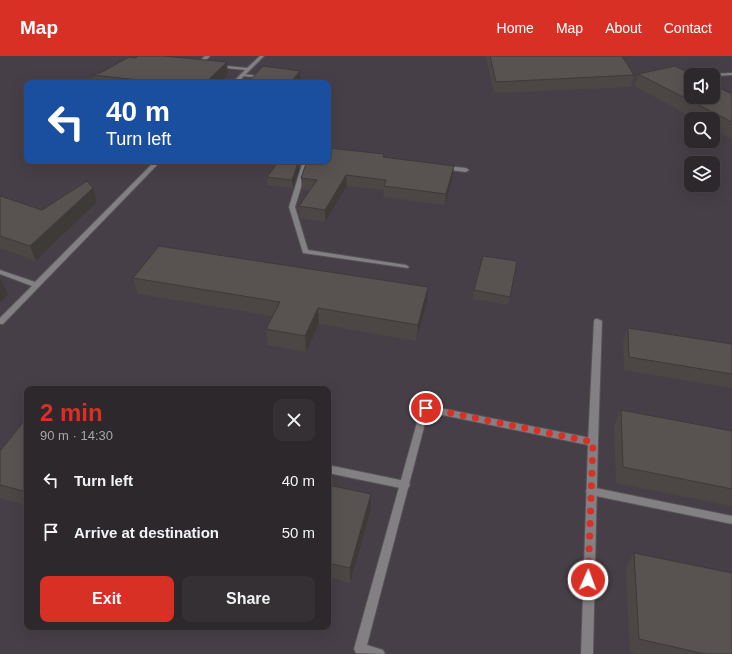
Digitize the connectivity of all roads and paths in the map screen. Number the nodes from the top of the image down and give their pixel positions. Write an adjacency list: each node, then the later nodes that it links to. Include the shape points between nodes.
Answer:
1 (208, 56): 4 (street)
2 (262, 56): 7 (street)
3 (192, 62): 4 (street)
4 (200, 63): 5 (street)
5 (207, 64)
6 (214, 66): 7 (street)
7 (248, 69): 10 (street)
8 (720, 74): 9 (street)
9 (732, 74)
10 (242, 75): 11 (street); 12 (street)
11 (273, 77)
12 (237, 80)
13 (155, 164): 19 (street)
14 (305, 164): 17 (street, via 292,207 305,252)
15 (435, 167): 16 (street)
16 (466, 170)
17 (406, 267)
18 (0, 272): 19 (street)
19 (37, 284): 20 (street)
20 (0, 322)
21 (598, 322): 22 (street)
22 (593, 442): 24 (street, via 426,408); 25 (street)
23 (331, 470): 24 (street)
24 (405, 485): 27 (street, via 360,649)
25 (591, 491): 26 (street); 28 (street)
26 (732, 520)
27 (379, 654)
28 (586, 654)

